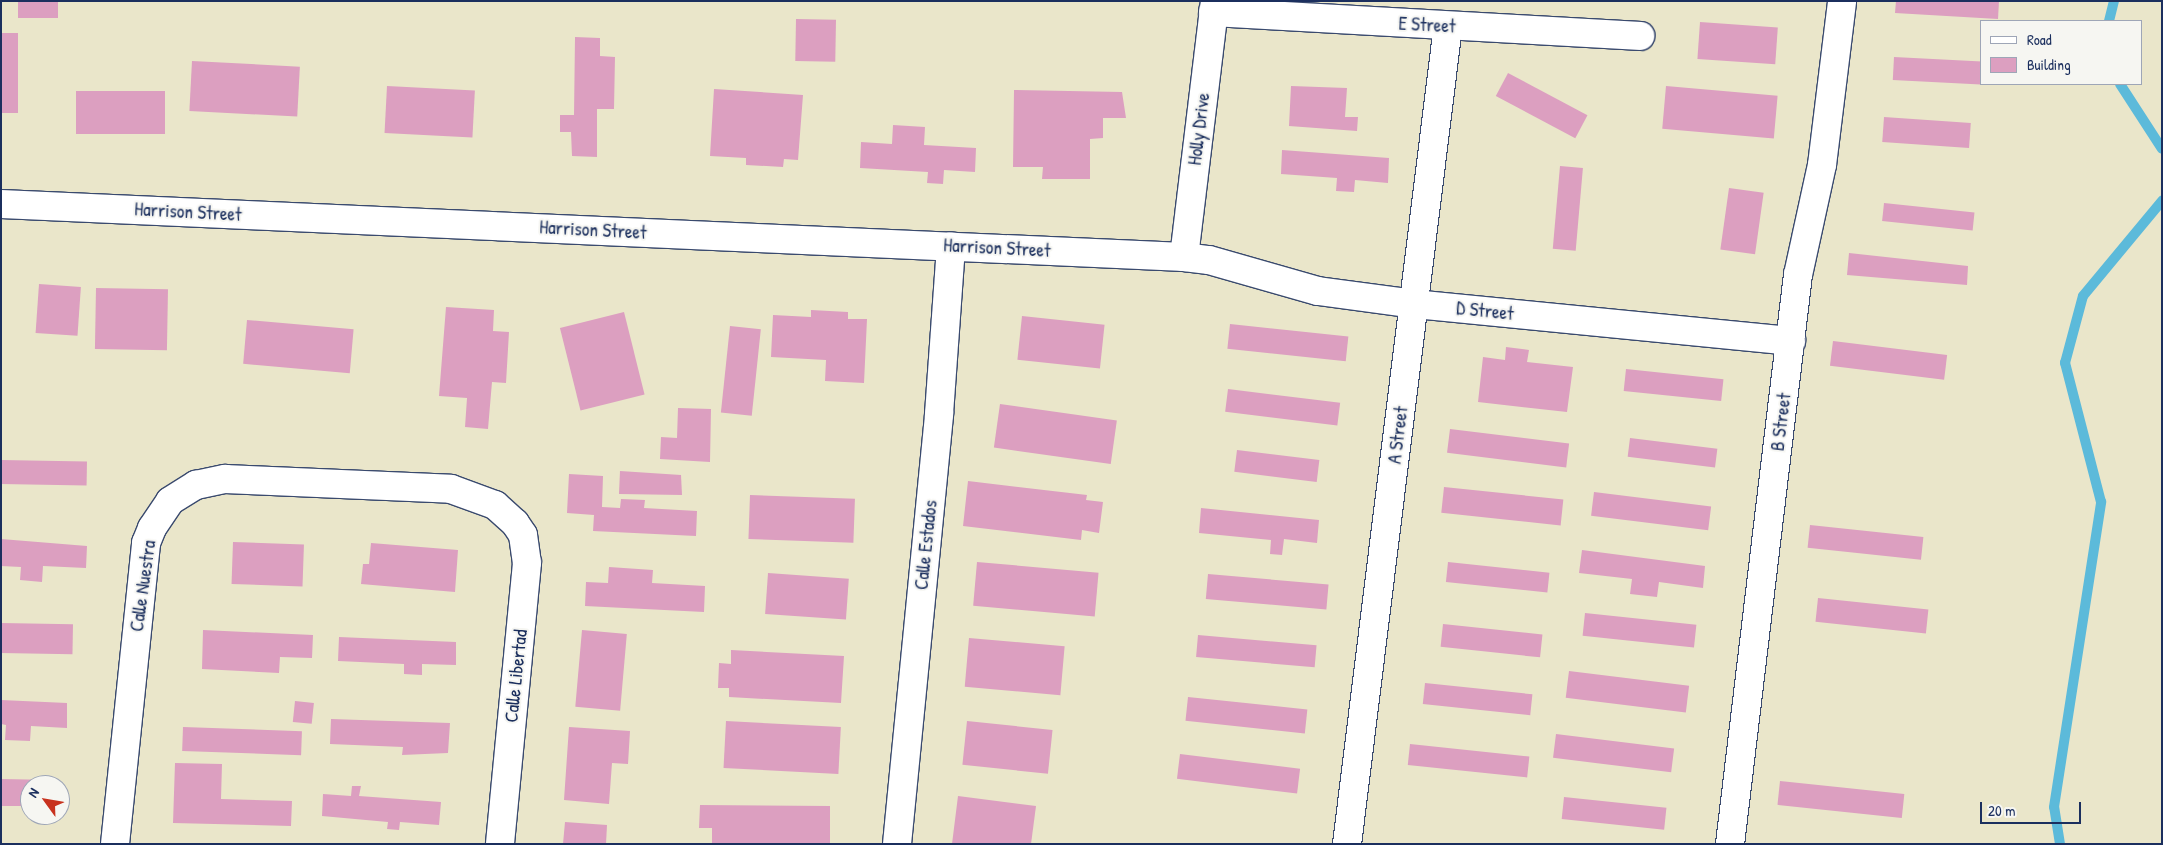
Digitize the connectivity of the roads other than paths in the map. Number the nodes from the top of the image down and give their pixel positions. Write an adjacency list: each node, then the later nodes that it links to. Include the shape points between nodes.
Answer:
1 (1842, 1): 9 (street, B Street, via 1827,133 1804,236)
2 (1214, 7): 3 (street, E Street); 7 (street, Holly Drive)
3 (1448, 26): 4 (street, E Street); 8 (street, A Street)
4 (1640, 36)
5 (1, 204): 6 (street, Harrison Street)
6 (951, 246): 7 (street, Harrison Street); 13 (street, Calle Estados, via 938,424)
7 (1184, 257): 8 (street, D Street, via 1209,260 1294,286)
8 (1414, 304): 9 (street, D Street); 14 (street, A Street)
9 (1791, 341): 15 (street, B Street)
10 (506, 514): 11 (street, Calle Nuestra, via 479,498 451,489 225,479 196,485 170,501 152,528 143,560); 12 (street, Calle Libertad, via 523,535 527,563)
11 (115, 844)
12 (500, 844)
13 (897, 844)
14 (1348, 844)
15 (1730, 844)

